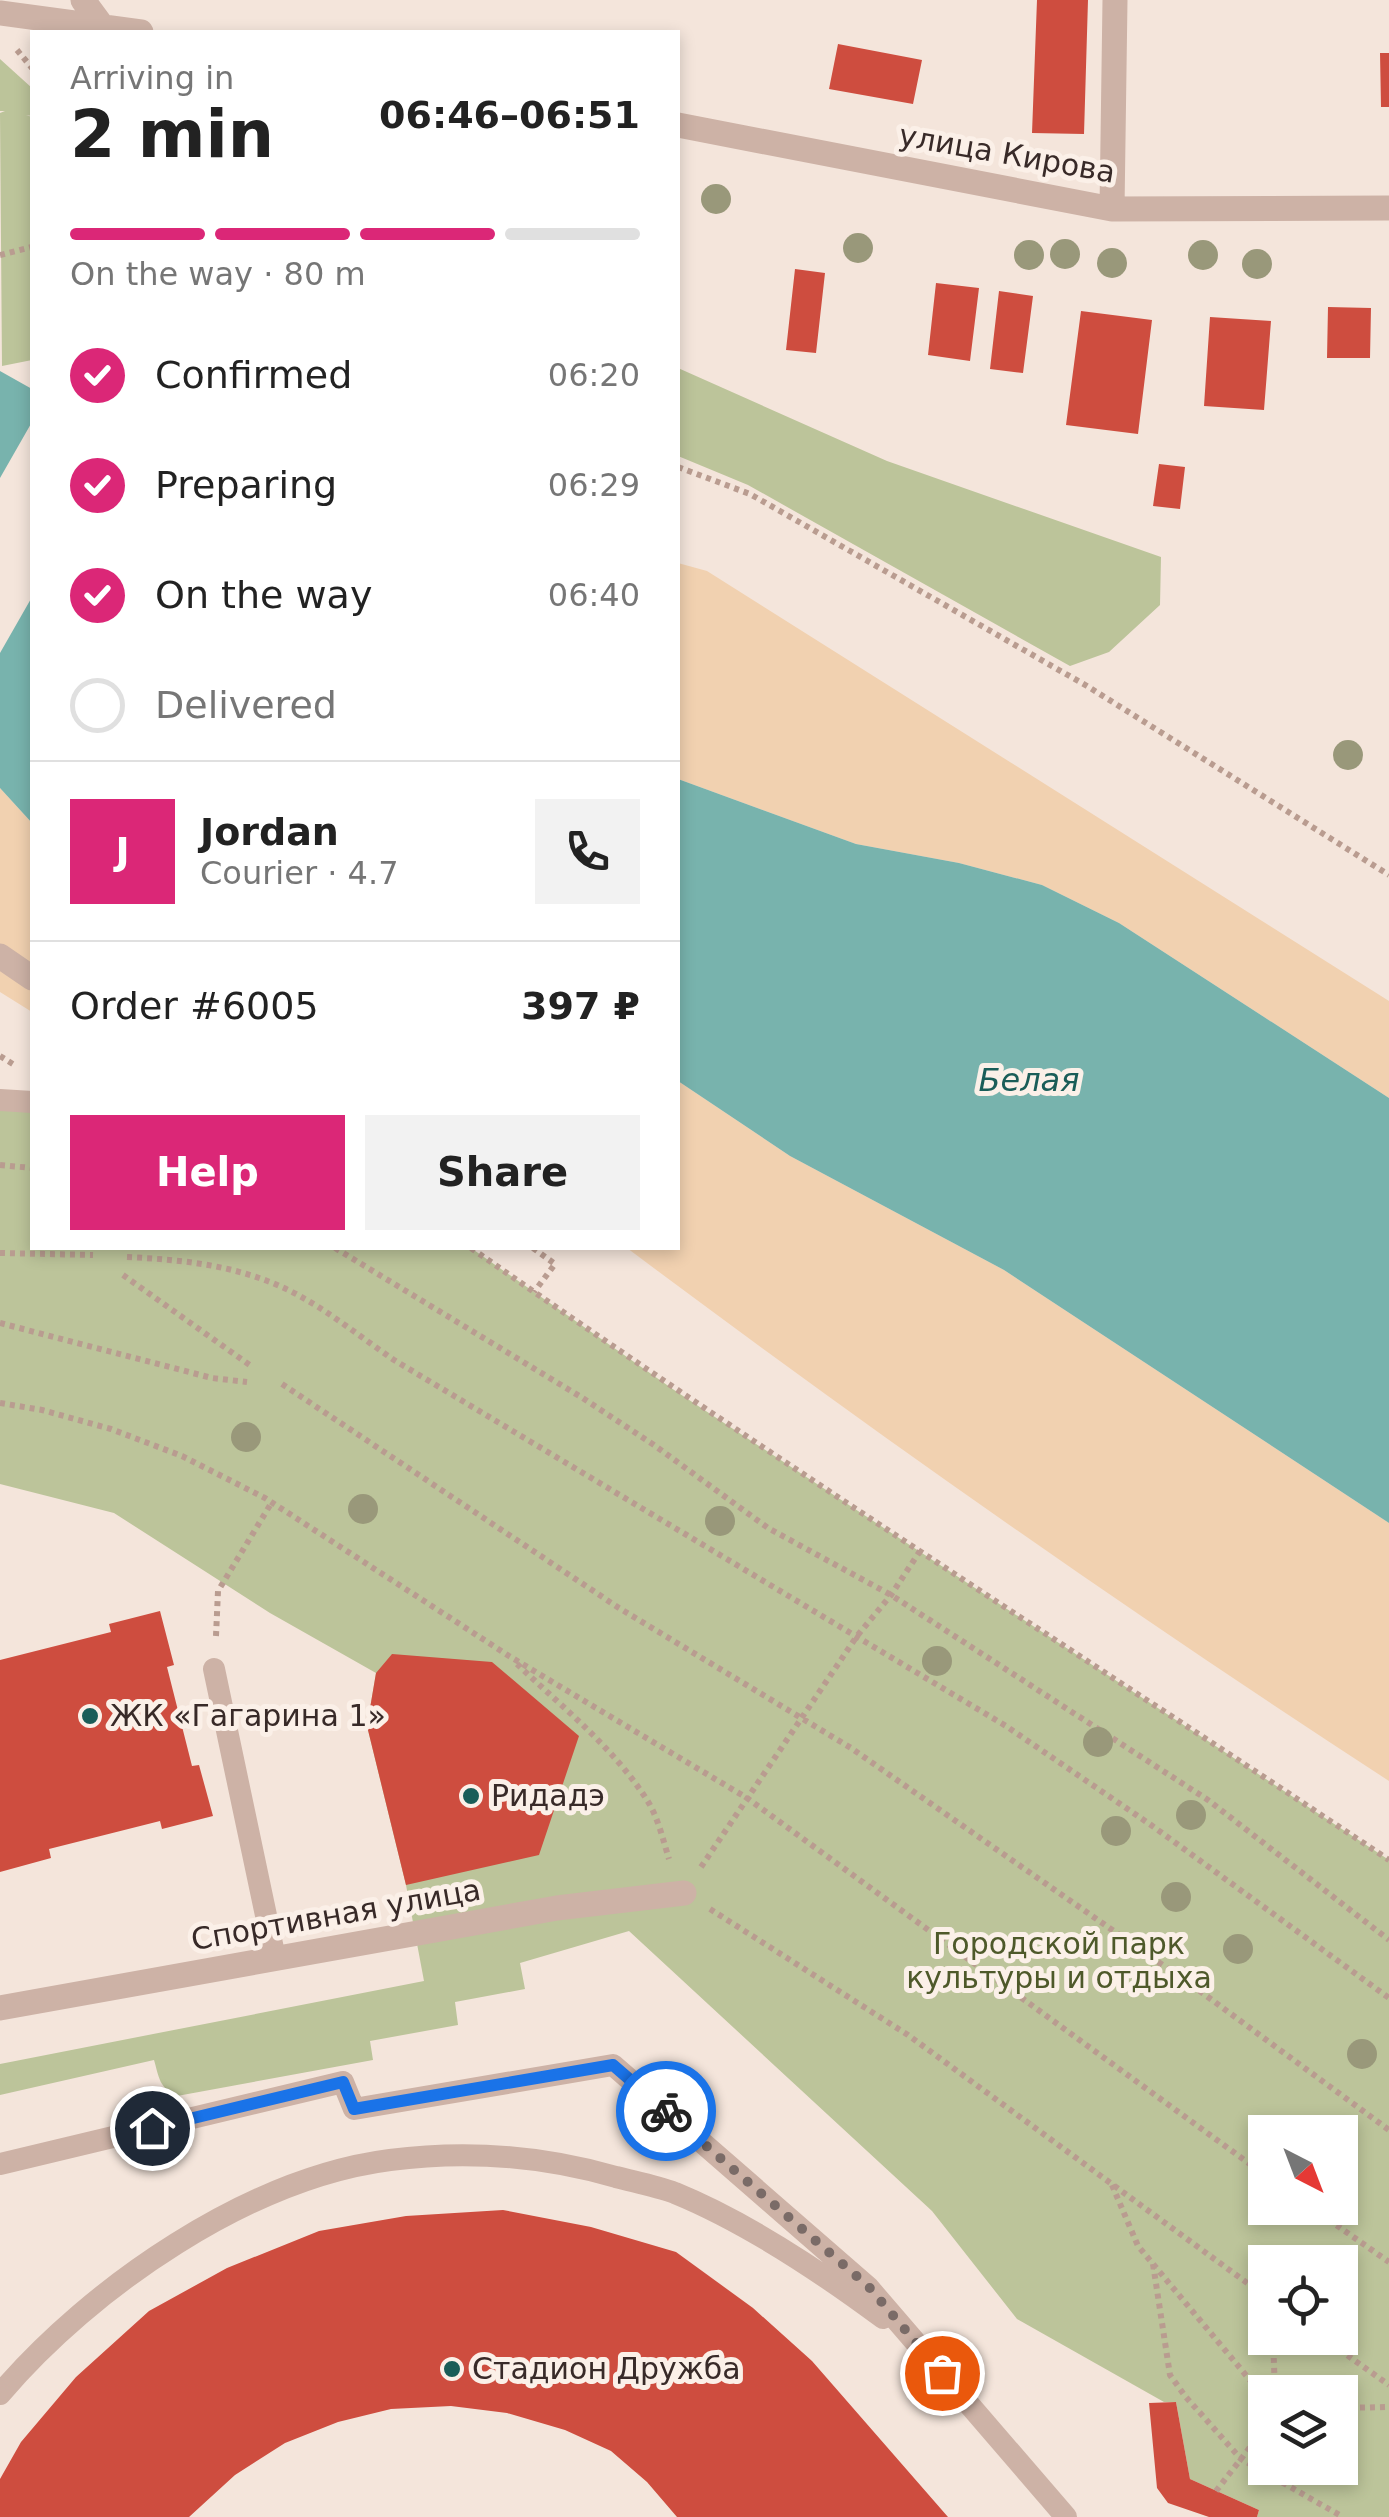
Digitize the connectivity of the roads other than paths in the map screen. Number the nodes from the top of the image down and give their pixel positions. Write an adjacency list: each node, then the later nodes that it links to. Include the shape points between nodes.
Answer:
1 (83, 0): 4 (street)
2 (1114, 0): 8 (street)
3 (0, 12): 4 (street)
4 (102, 26): 5 (street)
5 (127, 30)
6 (680, 125): 8 (street, улица Кирова)
7 (1389, 208): 8 (street, улица Кирова)
8 (1112, 209)
9 (0, 956): 10 (street)
10 (30, 977)
11 (0, 1100): 12 (lane)
12 (30, 1102)
13 (214, 1669): 15 (lane)
14 (691, 1897): 15 (street, Спортивная улица, via 557,1908)
15 (274, 1958): 16 (street, Спортивная улица)
16 (0, 2008)
17 (0, 2164): 18 (lane, via 343,2082 354,2109 613,2065 868,2286)
18 (918, 2344): 19 (lane, via 829,2278 674,2193 567,2163 468,2154 388,2160 308,2180 208,2224 117,2284 34,2353); 20 (lane)
19 (0, 2394)
20 (1066, 2517)

